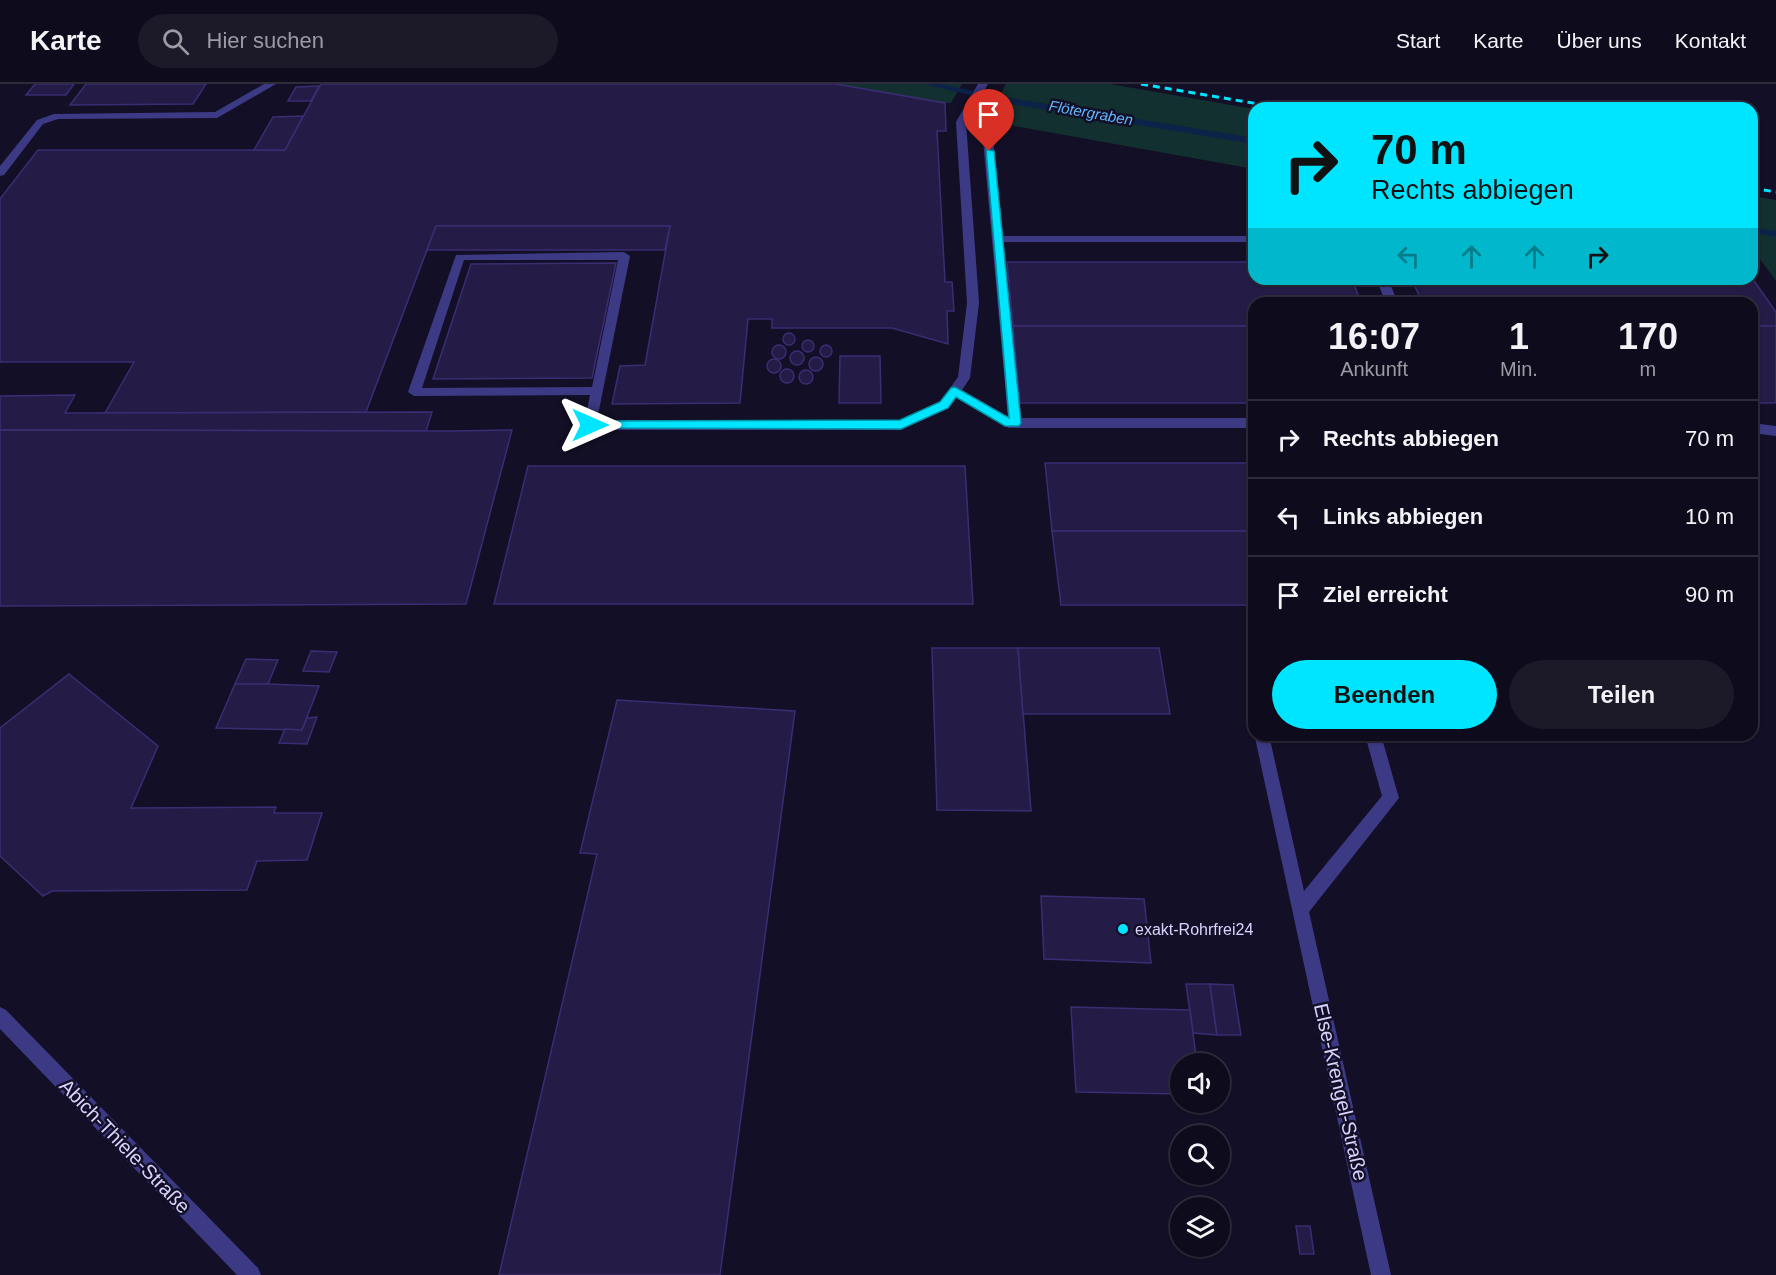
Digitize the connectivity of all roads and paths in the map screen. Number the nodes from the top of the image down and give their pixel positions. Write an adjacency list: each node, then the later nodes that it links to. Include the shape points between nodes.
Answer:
1 (271, 84): 4 (street, via 217,115 57,116 40,122)
2 (983, 84): 8 (street, via 961,122 973,303 964,378)
3 (987, 129): 5 (street)
4 (0, 173)
5 (998, 239): 6 (street); 9 (street)
6 (1248, 239)
7 (597, 391): 7 (street, via 624,256 460,256 414,392); 8 (street, via 590,425 901,424 944,405)
8 (955, 391): 9 (street)
9 (1015, 423): 10 (street)
10 (1248, 423)
11 (1758, 429): 12 (street)
12 (1776, 431)
13 (1262, 741): 15 (street, Else-Krengel-Straße)
14 (1375, 741): 15 (street, via 1391,798)
15 (1300, 909): 18 (street, Else-Krengel-Straße)
16 (0, 1016): 17 (street, Abich-Thiele-Straße)
17 (251, 1275)
18 (1381, 1275)

